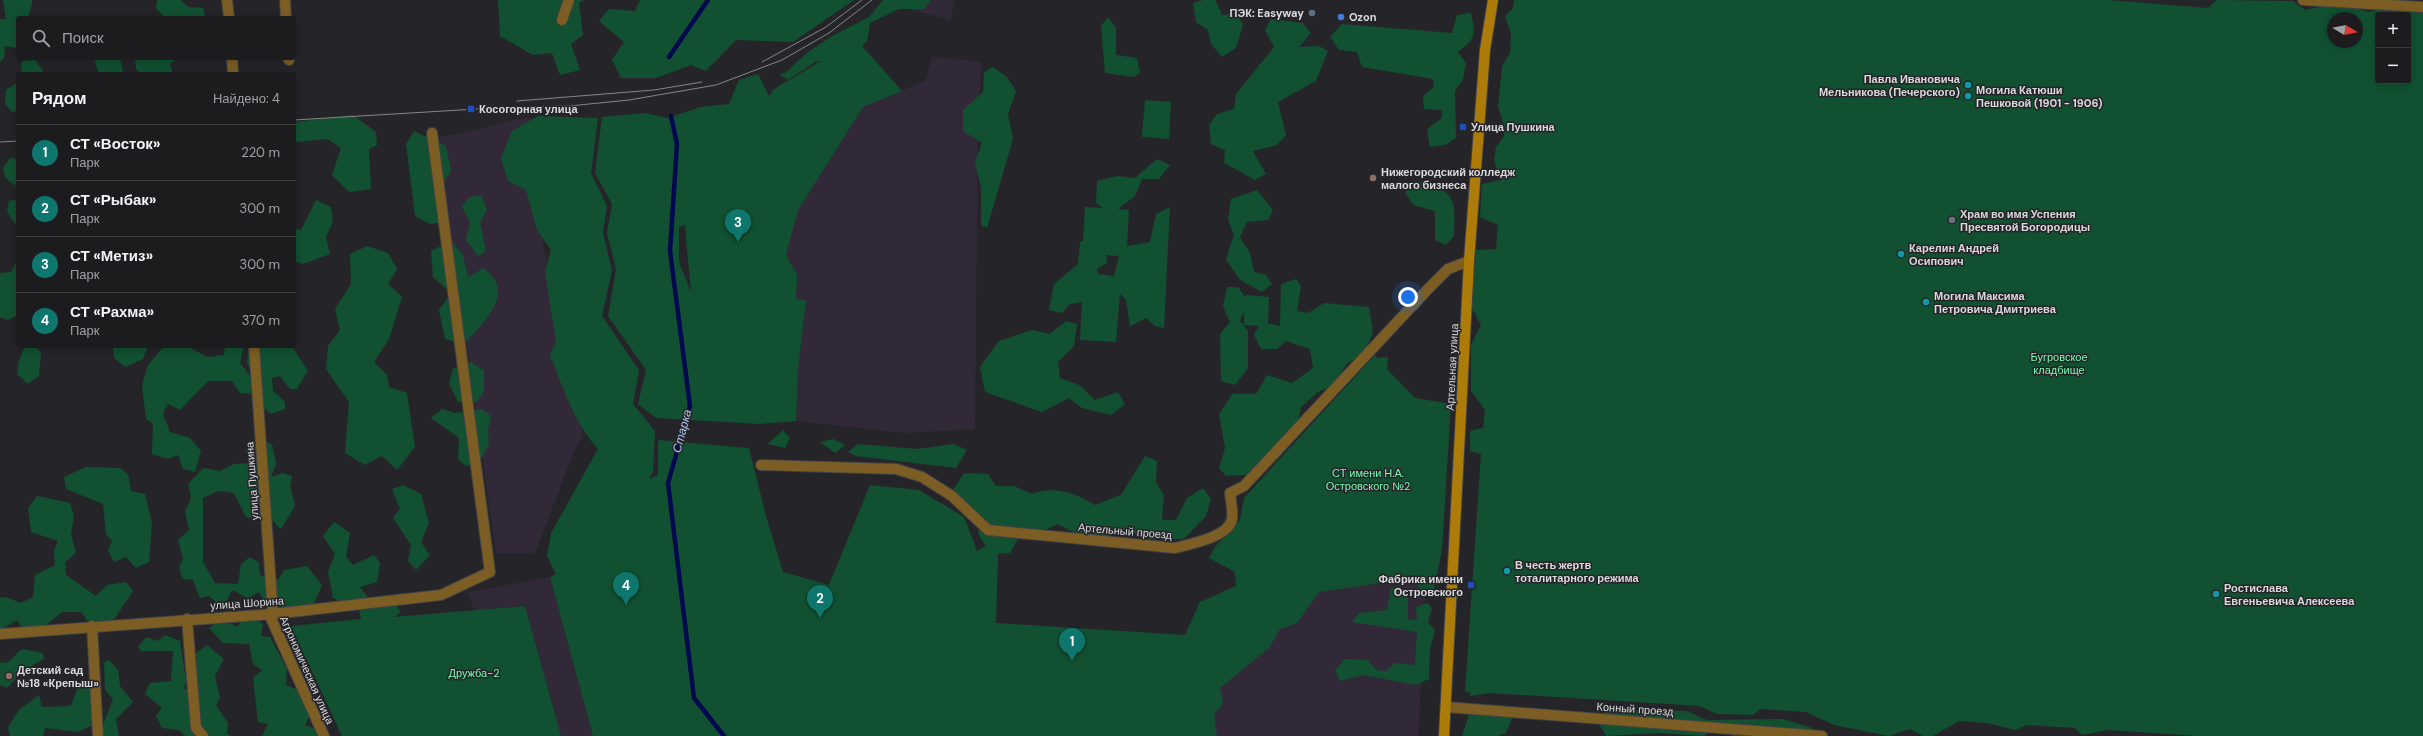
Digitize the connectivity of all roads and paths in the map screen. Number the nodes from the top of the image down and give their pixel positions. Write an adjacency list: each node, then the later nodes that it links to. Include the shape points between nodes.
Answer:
1 (227, 0): 7 (street)
2 (285, 0): 8 (street)
3 (569, 0): 9 (street)
4 (1493, 0): 13 (street, Артельная улица, via 1485,50)
5 (2302, 0): 6 (street)
6 (2423, 7)
7 (229, 16)
8 (286, 16)
9 (562, 20)
10 (232, 60): 11 (street)
11 (233, 72)
12 (432, 133): 16 (street, улица Шорина, via 490,572 441,595)
13 (1468, 261): 15 (street, Артельный проезд, via 1448,269 1244,486 1230,493 1232,520 1224,532 1199,542 1175,548 988,530 952,496 922,477 896,469); 20 (street, Артельная улица)
14 (254, 348): 16 (street, улица Пушкина)
15 (761, 465)
16 (271, 614): 17 (street, улица Шорина); 23 (street, Агрономическая улица)
17 (187, 619): 18 (street, улица Шорина); 22 (street, via 196,728)
18 (92, 626): 19 (street, улица Шорина); 21 (street)
19 (0, 634)
20 (1446, 707): 24 (street, Артельная улица); 25 (street, Конный проезд)
21 (98, 736)
22 (203, 736)
23 (324, 736)
24 (1444, 736)
25 (1822, 736)

